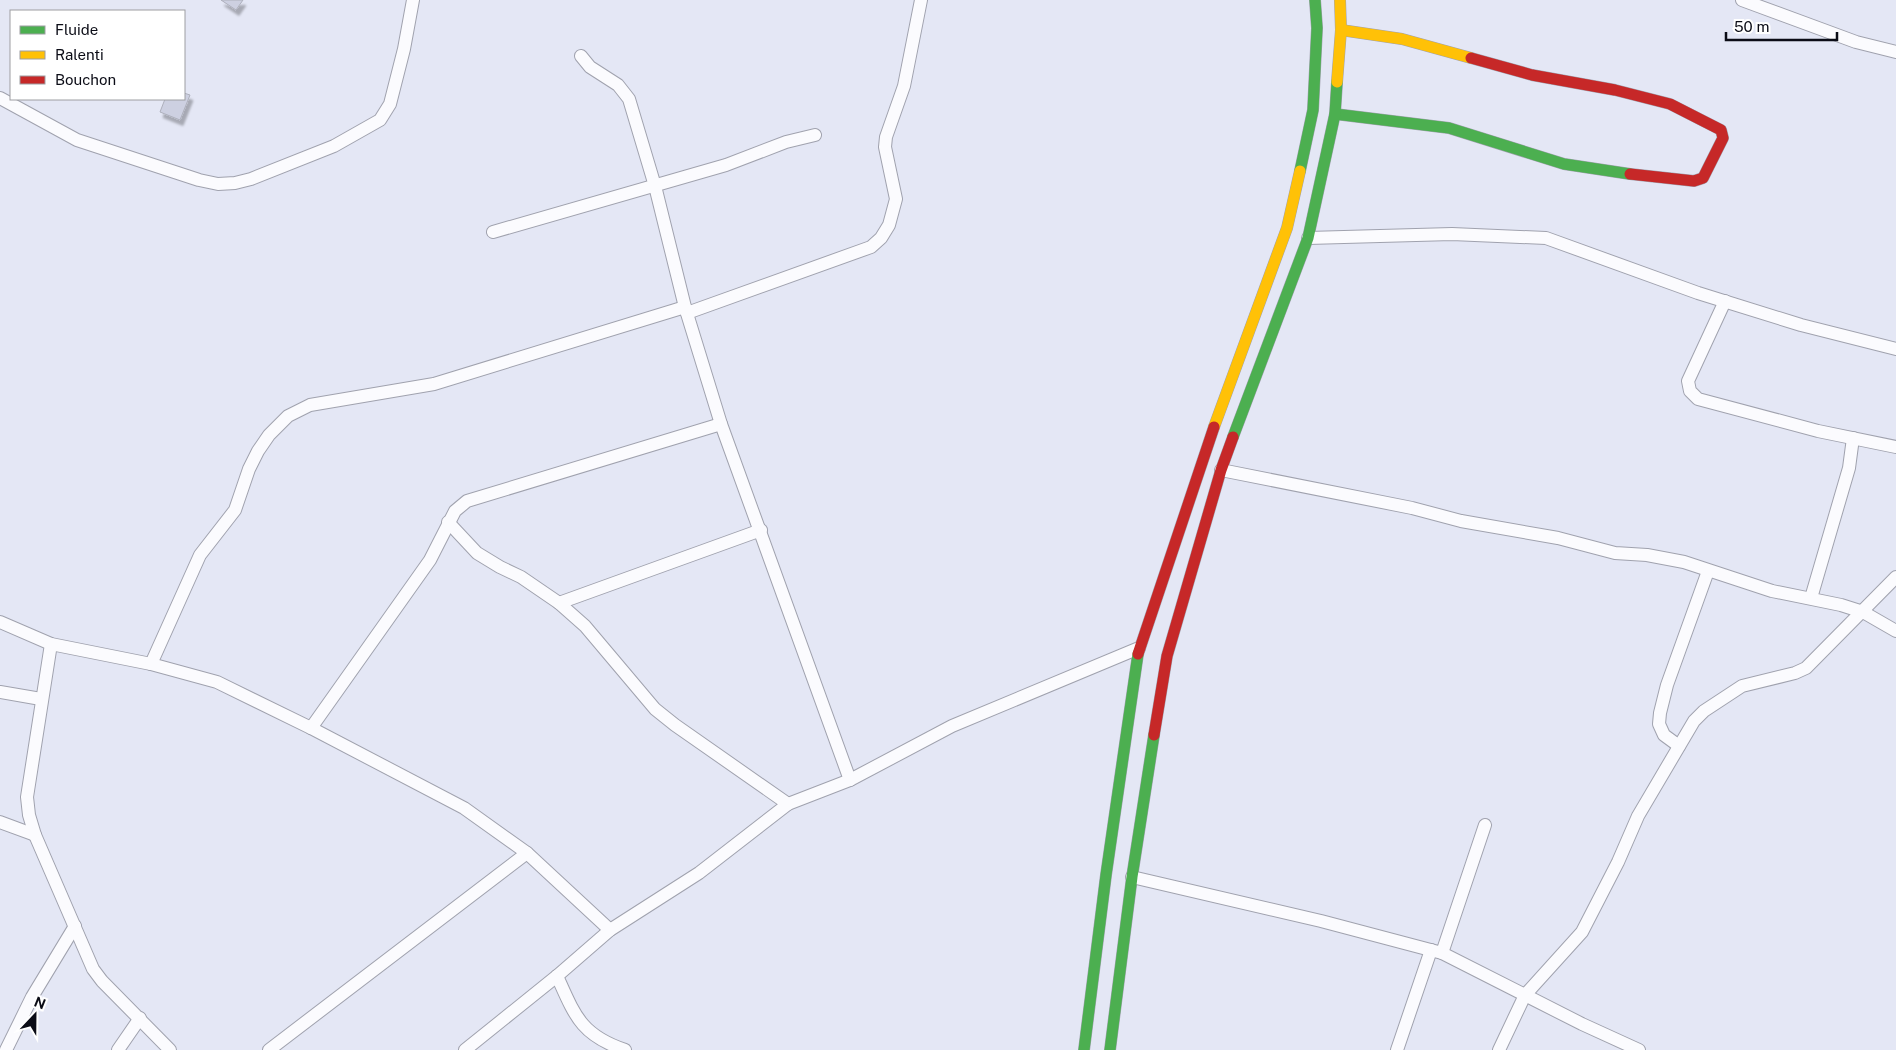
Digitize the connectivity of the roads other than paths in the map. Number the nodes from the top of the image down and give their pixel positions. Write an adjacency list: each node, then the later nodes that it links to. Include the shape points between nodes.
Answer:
1 (413, 0): 9 (street, via 390,104 380,120 334,146 252,179 218,184 199,180 77,140)
2 (921, 0): 16 (street, via 904,86 884,147 896,199 889,225 881,238 872,247)
3 (1315, 0): 32 (street, via 1313,110 1287,228 1202,460)
4 (1340, 0): 6 (street)
5 (1742, 0): 7 (street, via 1856,42)
6 (1341, 30): 10 (street); 10 (street, via 1402,39 1532,75 1670,104 1716,126 1723,138 1703,178 1694,181 1564,164 1449,128)
7 (1896, 52)
8 (581, 56): 12 (street, via 590,67 618,85 629,99)
9 (0, 98)
10 (1335, 114): 14 (street)
11 (814, 135): 12 (street)
12 (655, 186): 13 (street); 16 (street)
13 (492, 232)
14 (1308, 238): 15 (street, via 1452,234 1546,238); 21 (street)
15 (1725, 301): 17 (street, via 1801,325); 19 (street, via 1688,381 1690,391 1698,399)
16 (686, 310): 18 (street); 33 (street, via 434,384 310,405 288,416 258,451 235,510 200,555)
17 (1896, 349)
18 (721, 424): 22 (street, via 467,501); 23 (street)
19 (1853, 438): 20 (street); 26 (street, via 1849,468)
20 (1896, 447)
21 (1221, 470): 24 (street, via 1412,508 1461,521 1558,538 1615,553 1684,562); 44 (street, via 1167,656)
22 (448, 522): 27 (street, via 476,552); 36 (street, via 430,560)
23 (761, 530): 27 (street); 38 (street)
24 (1708, 571): 26 (street, via 1772,591); 37 (street, via 1660,712 1659,724 1664,735)
25 (1896, 577): 28 (street)
26 (1811, 598): 28 (street)
27 (559, 603): 39 (street, via 584,626 655,709)
28 (1863, 612): 30 (street); 37 (street, via 1806,668 1742,686 1704,711)
29 (0, 622): 31 (street)
30 (1896, 631)
31 (51, 644): 33 (street); 35 (street)
32 (1139, 648): 38 (street, via 952,726); 58 (street)
33 (151, 664): 36 (street, via 217,682)
34 (0, 692): 35 (street)
35 (41, 699): 42 (street, via 27,797)
36 (311, 728): 43 (street, via 464,808)
37 (1679, 746): 49 (street, via 1638,816 1582,932)
38 (850, 780): 39 (street)
39 (788, 804): 46 (street, via 699,873)
40 (0, 822): 42 (street)
41 (1485, 825): 47 (street)
42 (35, 835): 45 (street)
43 (527, 853): 46 (street); 55 (street)
44 (1132, 878): 47 (street, via 1321,920); 59 (street)
45 (75, 926): 50 (street, via 93,969); 52 (street, via 32,997)
46 (610, 930): 48 (street)
47 (1437, 952): 49 (street); 60 (street)
48 (558, 976): 51 (street, via 579,1021); 56 (street)
49 (1525, 996): 61 (street); 62 (street)
50 (140, 1018): 53 (street); 54 (street)
51 (607, 1047): 57 (street)
52 (6, 1050)
53 (118, 1050)
54 (170, 1050)
55 (269, 1050)
56 (466, 1050)
57 (625, 1050)
58 (1084, 1050)
59 (1110, 1050)
60 (1397, 1050)
61 (1499, 1050)
62 (1639, 1050)

